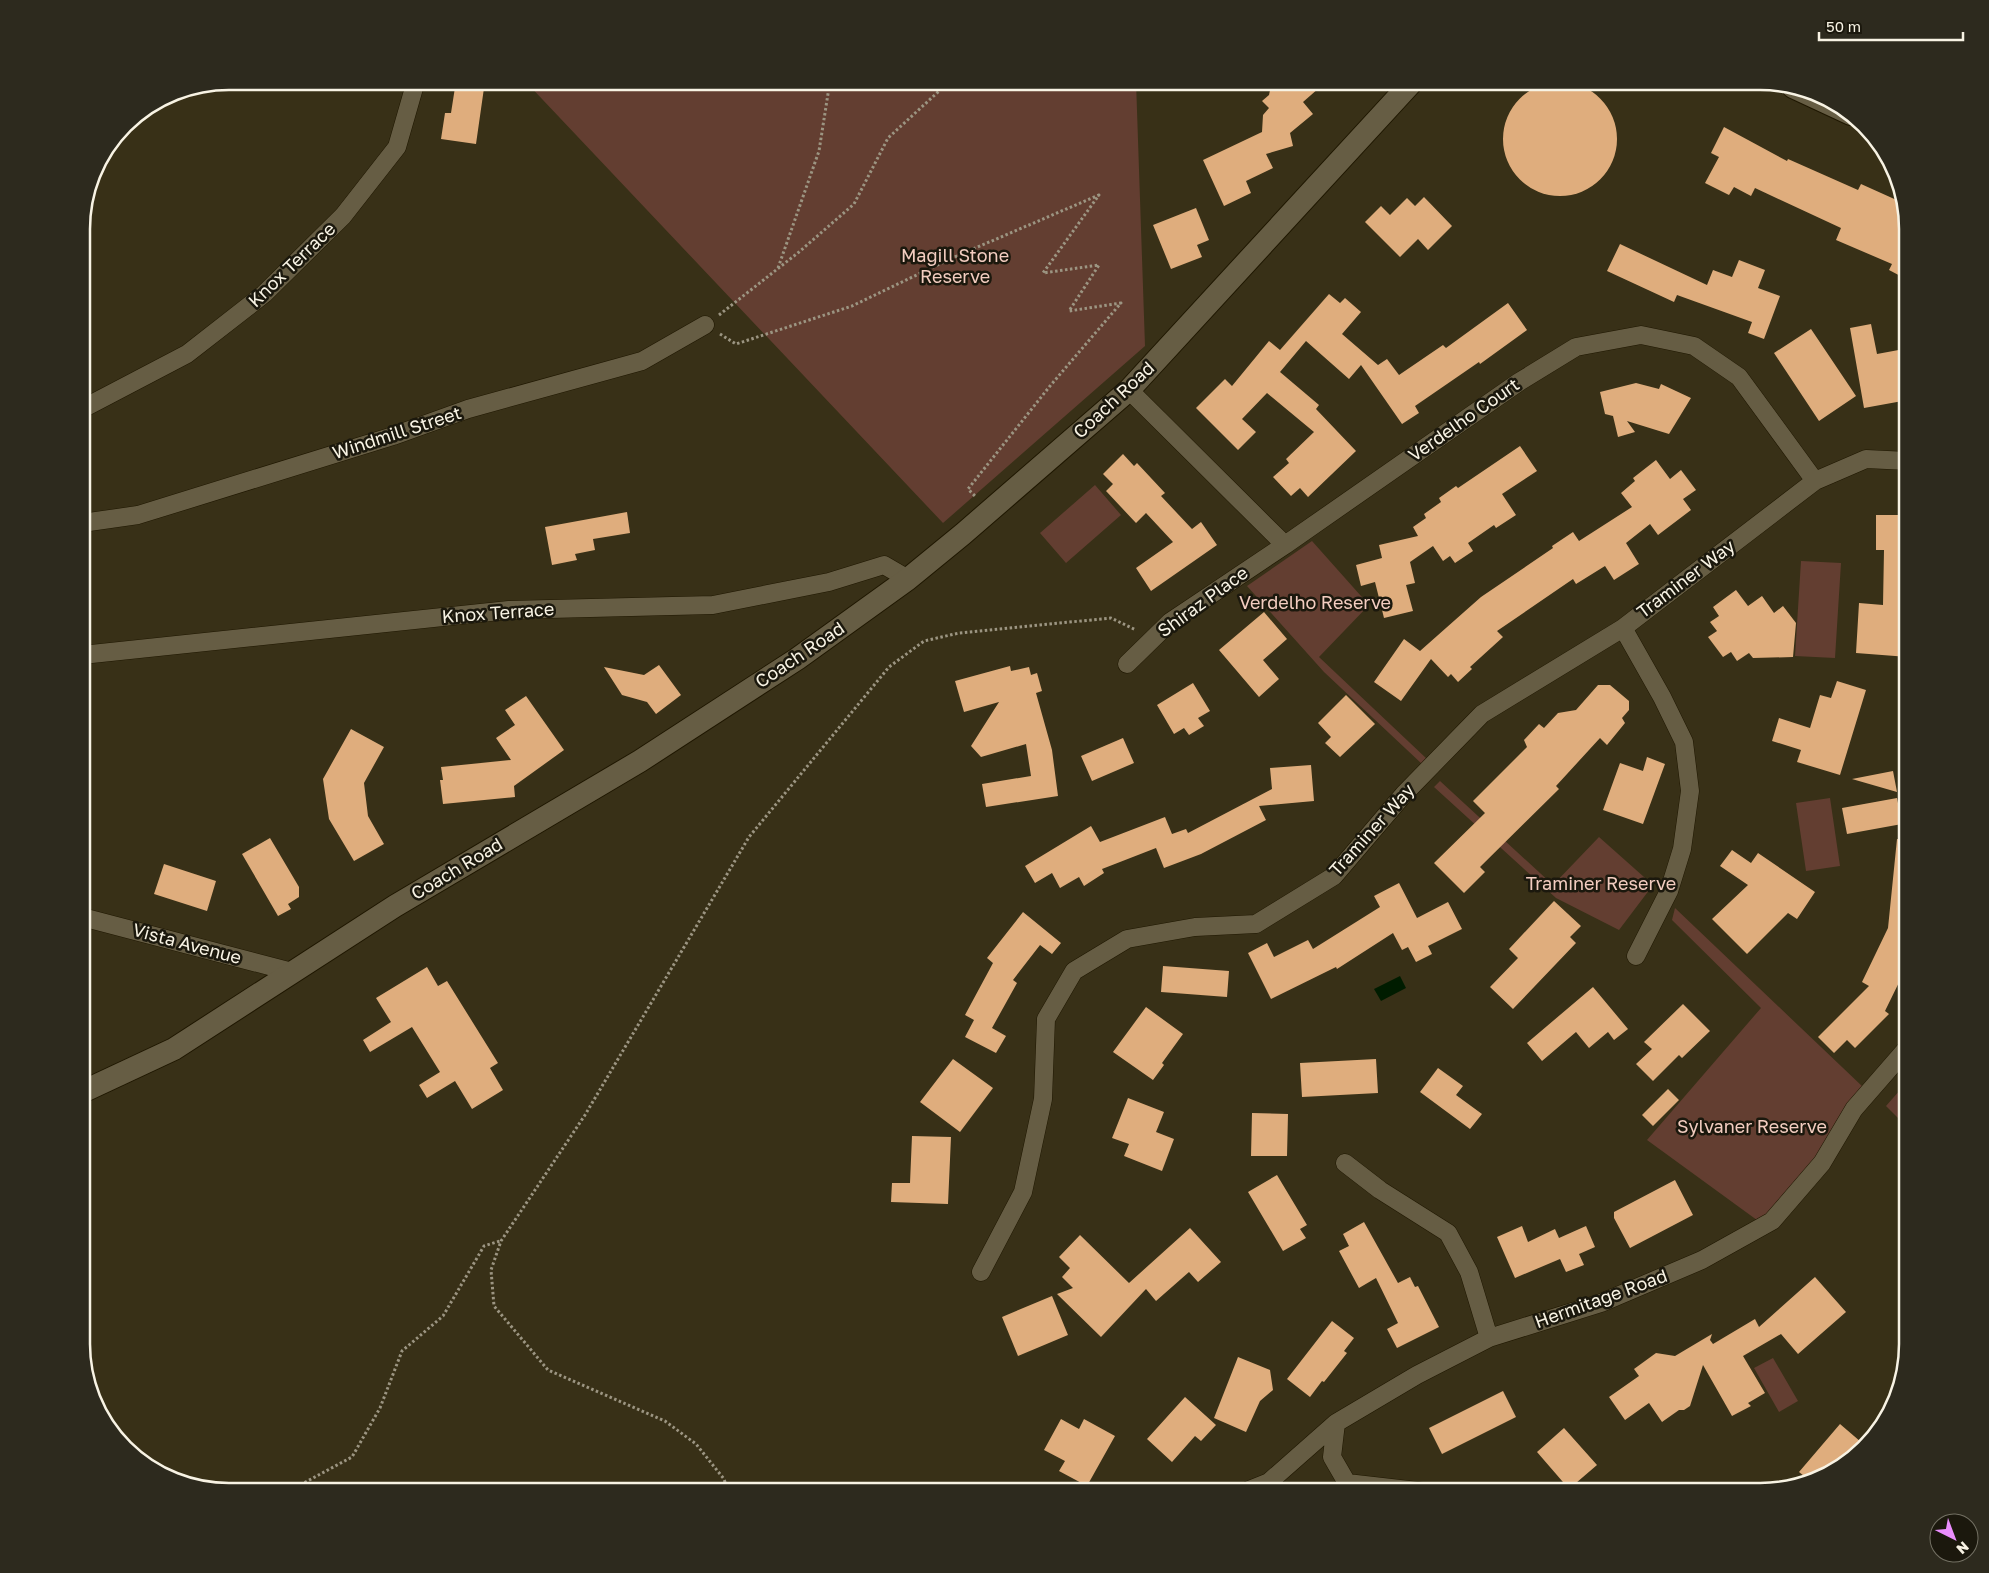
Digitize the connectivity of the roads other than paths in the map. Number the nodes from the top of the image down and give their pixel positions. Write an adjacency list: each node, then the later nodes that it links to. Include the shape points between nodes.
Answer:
1 (413, 90): 5 (street, Knox Terrace, via 397,147 343,216 264,294 187,354)
2 (1405, 90): 4 (street, Coach Road)
3 (706, 325): 8 (street, Windmill Street, via 642,361 468,409 393,436 138,516)
4 (1129, 390): 9 (street); 10 (street, Coach Road)
5 (90, 405)
6 (1899, 459): 7 (street, Traminer Way, via 1866,459)
7 (1815, 481): 9 (street, Verdelho Court, via 1739,378 1694,346 1641,335 1576,347 1519,382); 11 (street, Traminer Way)
8 (90, 522)
9 (1285, 545): 13 (street, Shiraz Place, via 1170,622)
10 (908, 579): 12 (street, Knox Terrace, via 884,565 829,582 713,605 508,610); 16 (street, Coach Road, via 797,659 640,761 395,906)
11 (1623, 628): 15 (street, via 1684,742 1690,791 1682,849 1672,882); 20 (street, Traminer Way, via 1482,714 1404,794 1334,876 1256,924 1195,927 1127,939 1074,971 1046,1019 1043,1099 1023,1192)
12 (90, 654)
13 (1127, 664)
14 (90, 919): 16 (street, Vista Avenue)
15 (1636, 956)
16 (292, 972): 18 (street, Coach Road, via 174,1049)
17 (1899, 1057): 21 (street, Hermitage Road, via 1854,1108 1822,1163 1772,1221 1702,1260 1609,1299)
18 (90, 1088)
19 (1346, 1163): 21 (street, via 1380,1190 1448,1233 1468,1272)
20 (981, 1272)
21 (1489, 1338): 22 (street, Hermitage Road)
22 (1336, 1422): 23 (street, Hermitage Road); 24 (street, via 1332,1457)
23 (1266, 1483)
24 (1347, 1483)

